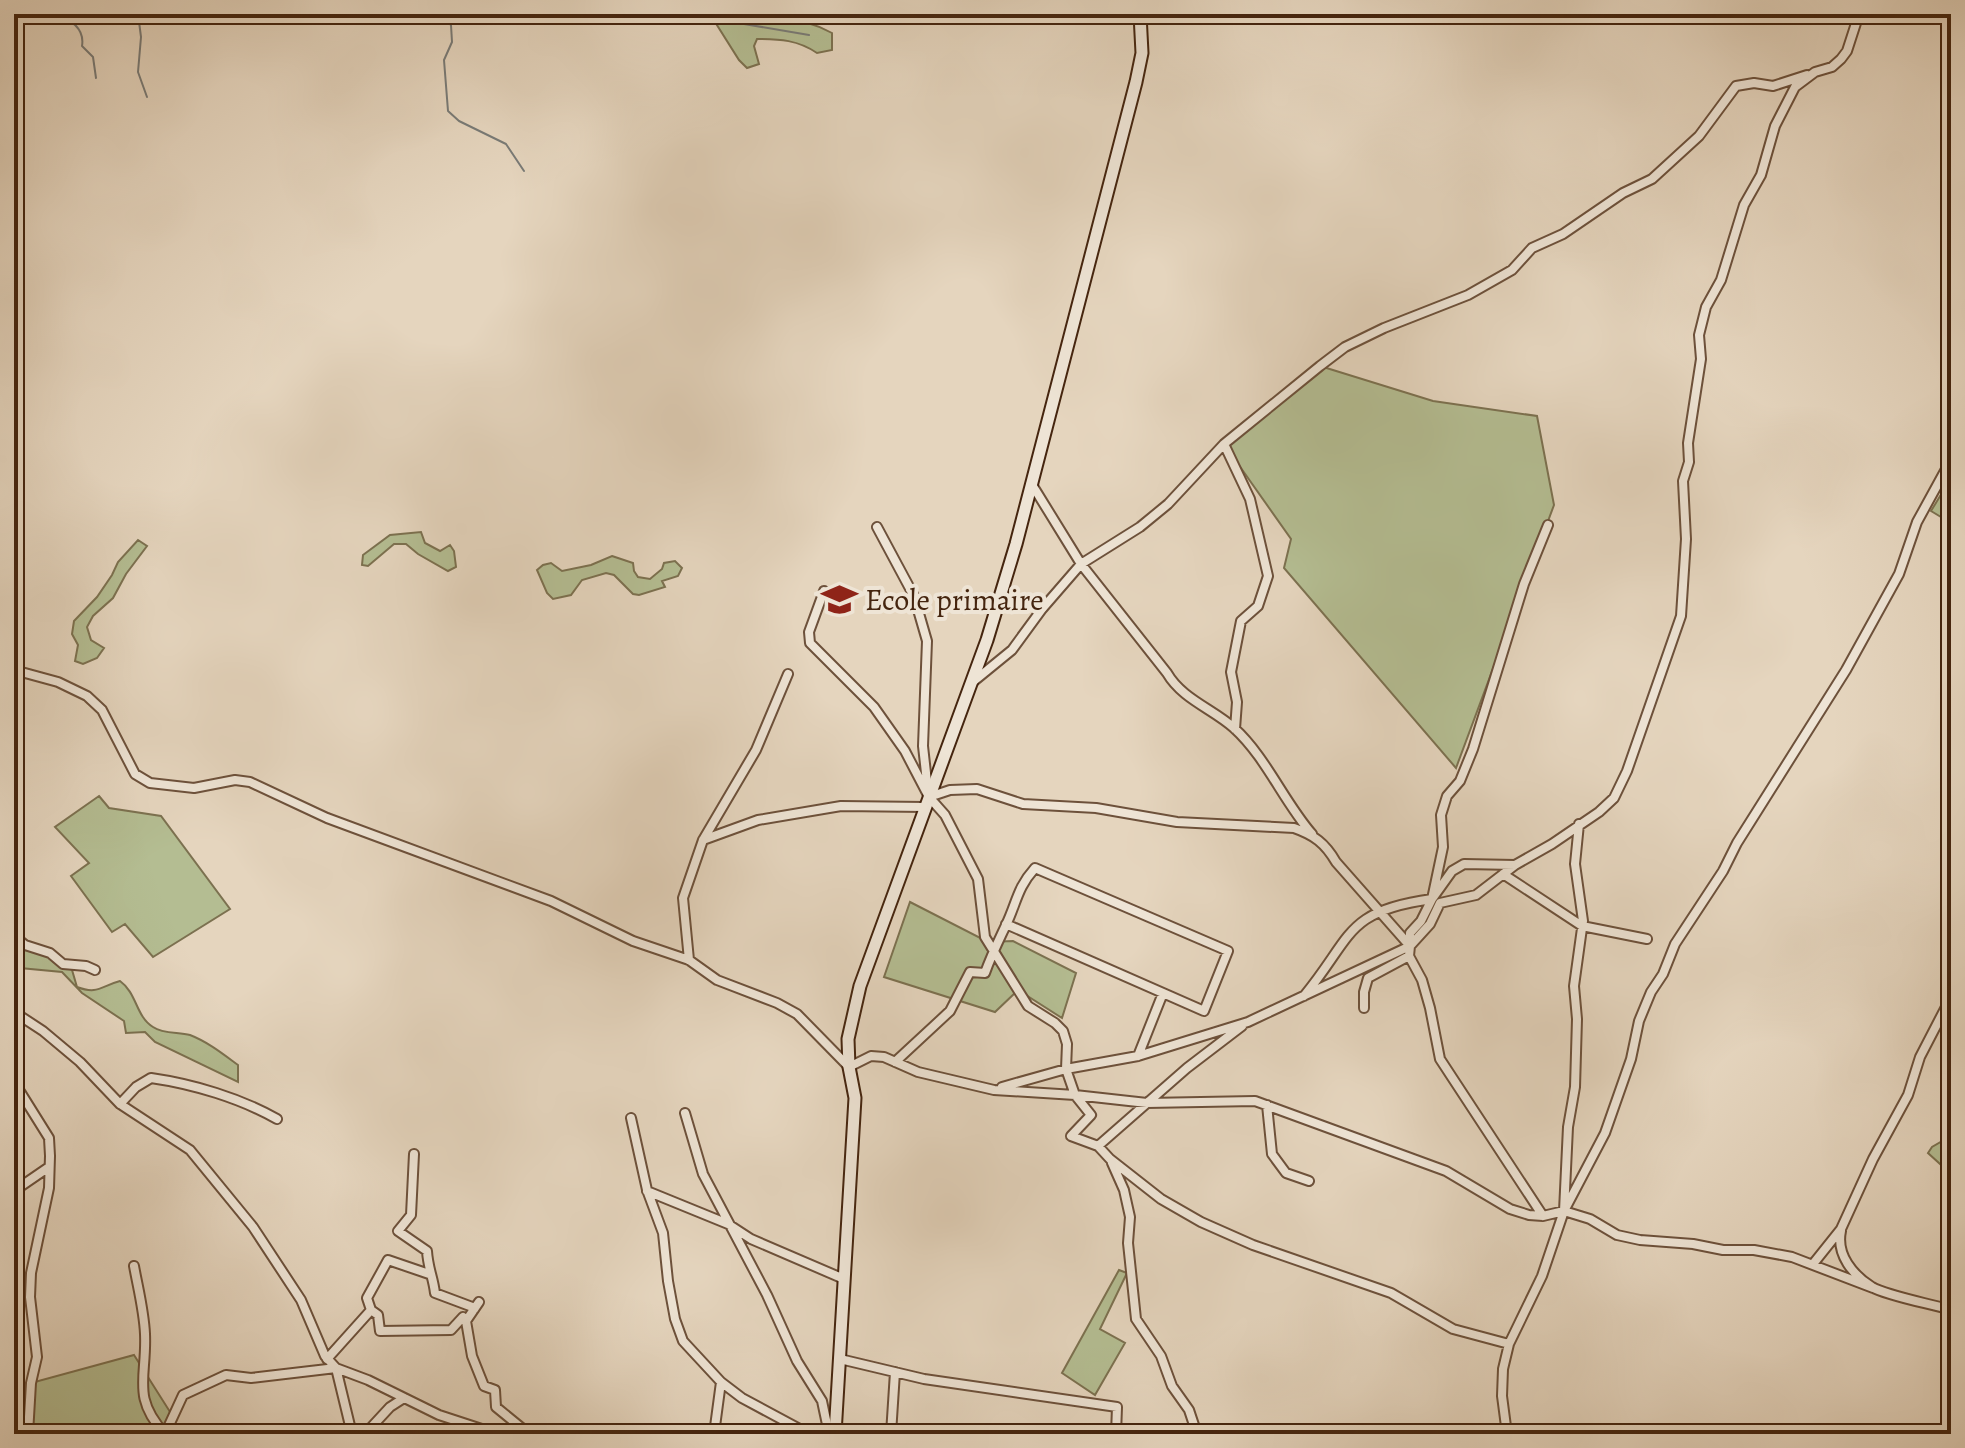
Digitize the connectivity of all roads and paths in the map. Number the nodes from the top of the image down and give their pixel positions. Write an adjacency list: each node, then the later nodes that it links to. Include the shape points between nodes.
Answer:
1 (1140, 14): 6 (street, via 1142,56)
2 (1859, 14): 3 (street, via 1841,59)
3 (1815, 72): 4 (street, via 1773,86 1736,86 1699,136 1652,179 1532,248 1512,270 1468,295 1345,347); 16 (street, via 1795,87 1775,126 1699,335 1701,359 1683,481 1681,616 1614,798)
4 (1224, 444): 9 (street, via 1168,504 1113,547); 14 (street, via 1250,499 1268,576 1258,606 1241,621 1231,672)
5 (1951, 460): 57 (street, via 1917,522 1899,574 1846,670 1675,944 1639,1021 1605,1133)
6 (1031, 483): 9 (street); 13 (street)
7 (1548, 525): 21 (street, via 1473,749 1441,815 1443,847)
8 (877, 527): 15 (street, via 914,596 927,641)
9 (1081, 564): 13 (street, via 1012,650); 14 (street, via 1174,686)
10 (824, 591): 15 (street, via 810,643 891,729)
11 (14, 670): 29 (street, via 87,696 102,710 135,774 150,783 194,788 250,782 327,818 551,901 633,941)
12 (788, 674): 18 (street, via 756,750)
13 (974, 681): 15 (street)
14 (1235, 729): 17 (street)
15 (927, 802): 17 (street, via 950,790 977,789 1023,804 1096,808 1177,822 1294,828); 18 (street, via 841,806 758,820); 27 (street, via 945,815 978,879 985,937); 39 (street, via 860,986 848,1039)
16 (1579, 824): 19 (street); 24 (street, via 1575,854)
17 (1312, 834): 22 (street)
18 (703, 840): 29 (street, via 683,898)
19 (1515, 865): 20 (street); 21 (street, via 1464,864 1452,871)
20 (1503, 874): 24 (street); 28 (street, via 1476,895 1440,903)
21 (1432, 899): 22 (street); 28 (street, via 1410,933)
22 (1379, 910): 28 (street); 33 (street, via 1352,928)
23 (1006, 924): 27 (street); 32 (street); 32 (street, via 1022,883 1035,868 1228,951 1204,1011)
24 (1582, 926): 26 (street); 57 (street, via 1574,986 1575,1087)
25 (14, 936): 30 (street, via 63,964)
26 (1647, 939)
27 (993, 949): 38 (street, via 985,973 970,972 950,1011); 40 (street, via 1028,1006 1063,1031)
28 (1410, 951): 33 (street); 34 (street, via 1368,978); 58 (street, via 1430,1008 1440,1059)
29 (689, 960): 39 (street, via 717,980 797,1014)
30 (95, 970)
31 (1951, 992): 60 (street, via 1908,1095)
32 (1163, 993): 37 (street)
33 (1304, 996): 36 (street)
34 (1364, 1008)
35 (14, 1012): 45 (street, via 80,1062)
36 (1248, 1022): 37 (street); 44 (street)
37 (1138, 1056): 40 (street)
38 (895, 1062): 39 (street, via 871,1056); 42 (street)
39 (849, 1067): 64 (street, via 855,1098)
40 (1066, 1069): 42 (street); 43 (street)
41 (14, 1082): 53 (street, via 49,1138)
42 (994, 1090): 43 (street)
43 (1075, 1095): 44 (street); 50 (street, via 1091,1115 1071,1136)
44 (1147, 1103): 46 (street); 50 (street)
45 (120, 1104): 49 (street, via 151,1078 259,1108); 71 (street, via 190,1150 221,1186 301,1300)
46 (1267, 1105): 54 (street, via 1272,1154 1286,1173); 58 (street, via 1434,1166 1510,1209)
47 (685, 1113): 59 (street, via 703,1174)
48 (631, 1118): 55 (street)
49 (277, 1119)
50 (1098, 1146): 52 (street)
51 (414, 1154): 63 (street, via 411,1215 398,1231 427,1251)
52 (1110, 1159): 70 (street, via 1201,1222 1391,1293 1453,1329); 88 (street, via 1130,1217 1136,1319 1161,1356)
53 (49, 1167): 56 (street); 77 (street, via 31,1273 37,1357)
54 (1309, 1181)
55 (647, 1190): 59 (street); 75 (street, via 663,1233 670,1294 683,1341)
56 (14, 1191)
57 (1564, 1211): 58 (street); 61 (street, via 1640,1240 1754,1250); 70 (street, via 1542,1276)
58 (1543, 1216)
59 (728, 1224): 64 (street); 85 (street, via 822,1401)
60 (1841, 1229): 61 (street); 65 (street, via 1840,1252)
61 (1813, 1264): 65 (street)
62 (134, 1266): 78 (street, via 145,1334 141,1394)
63 (430, 1275): 66 (street, via 435,1293); 67 (street, via 388,1260 367,1298)
64 (844, 1279): 72 (street)
65 (1873, 1288): 68 (street)
66 (446, 1297): 69 (street); 69 (street, via 477,1305)
67 (371, 1310): 69 (street, via 378,1315 380,1331 451,1330); 71 (street)
68 (1951, 1310)
69 (464, 1319): 82 (street, via 484,1386 495,1390 496,1407)
70 (1509, 1344): 89 (street, via 1502,1383)
71 (327, 1359): 73 (street)
72 (840, 1359): 74 (street); 85 (street)
73 (336, 1368): 76 (street); 78 (street, via 265,1377 226,1375 183,1395); 79 (street)
74 (895, 1372): 86 (street); 87 (street, via 1117,1407)
75 (721, 1382): 83 (street); 84 (street)
76 (404, 1398): 80 (street); 81 (street)
77 (28, 1434)
78 (165, 1434)
79 (352, 1434)
80 (365, 1434)
81 (497, 1434)
82 (529, 1434)
83 (714, 1434)
84 (809, 1434)
85 (832, 1434)
86 (891, 1434)
87 (1116, 1434)
88 (1197, 1434)
89 (1507, 1434)

